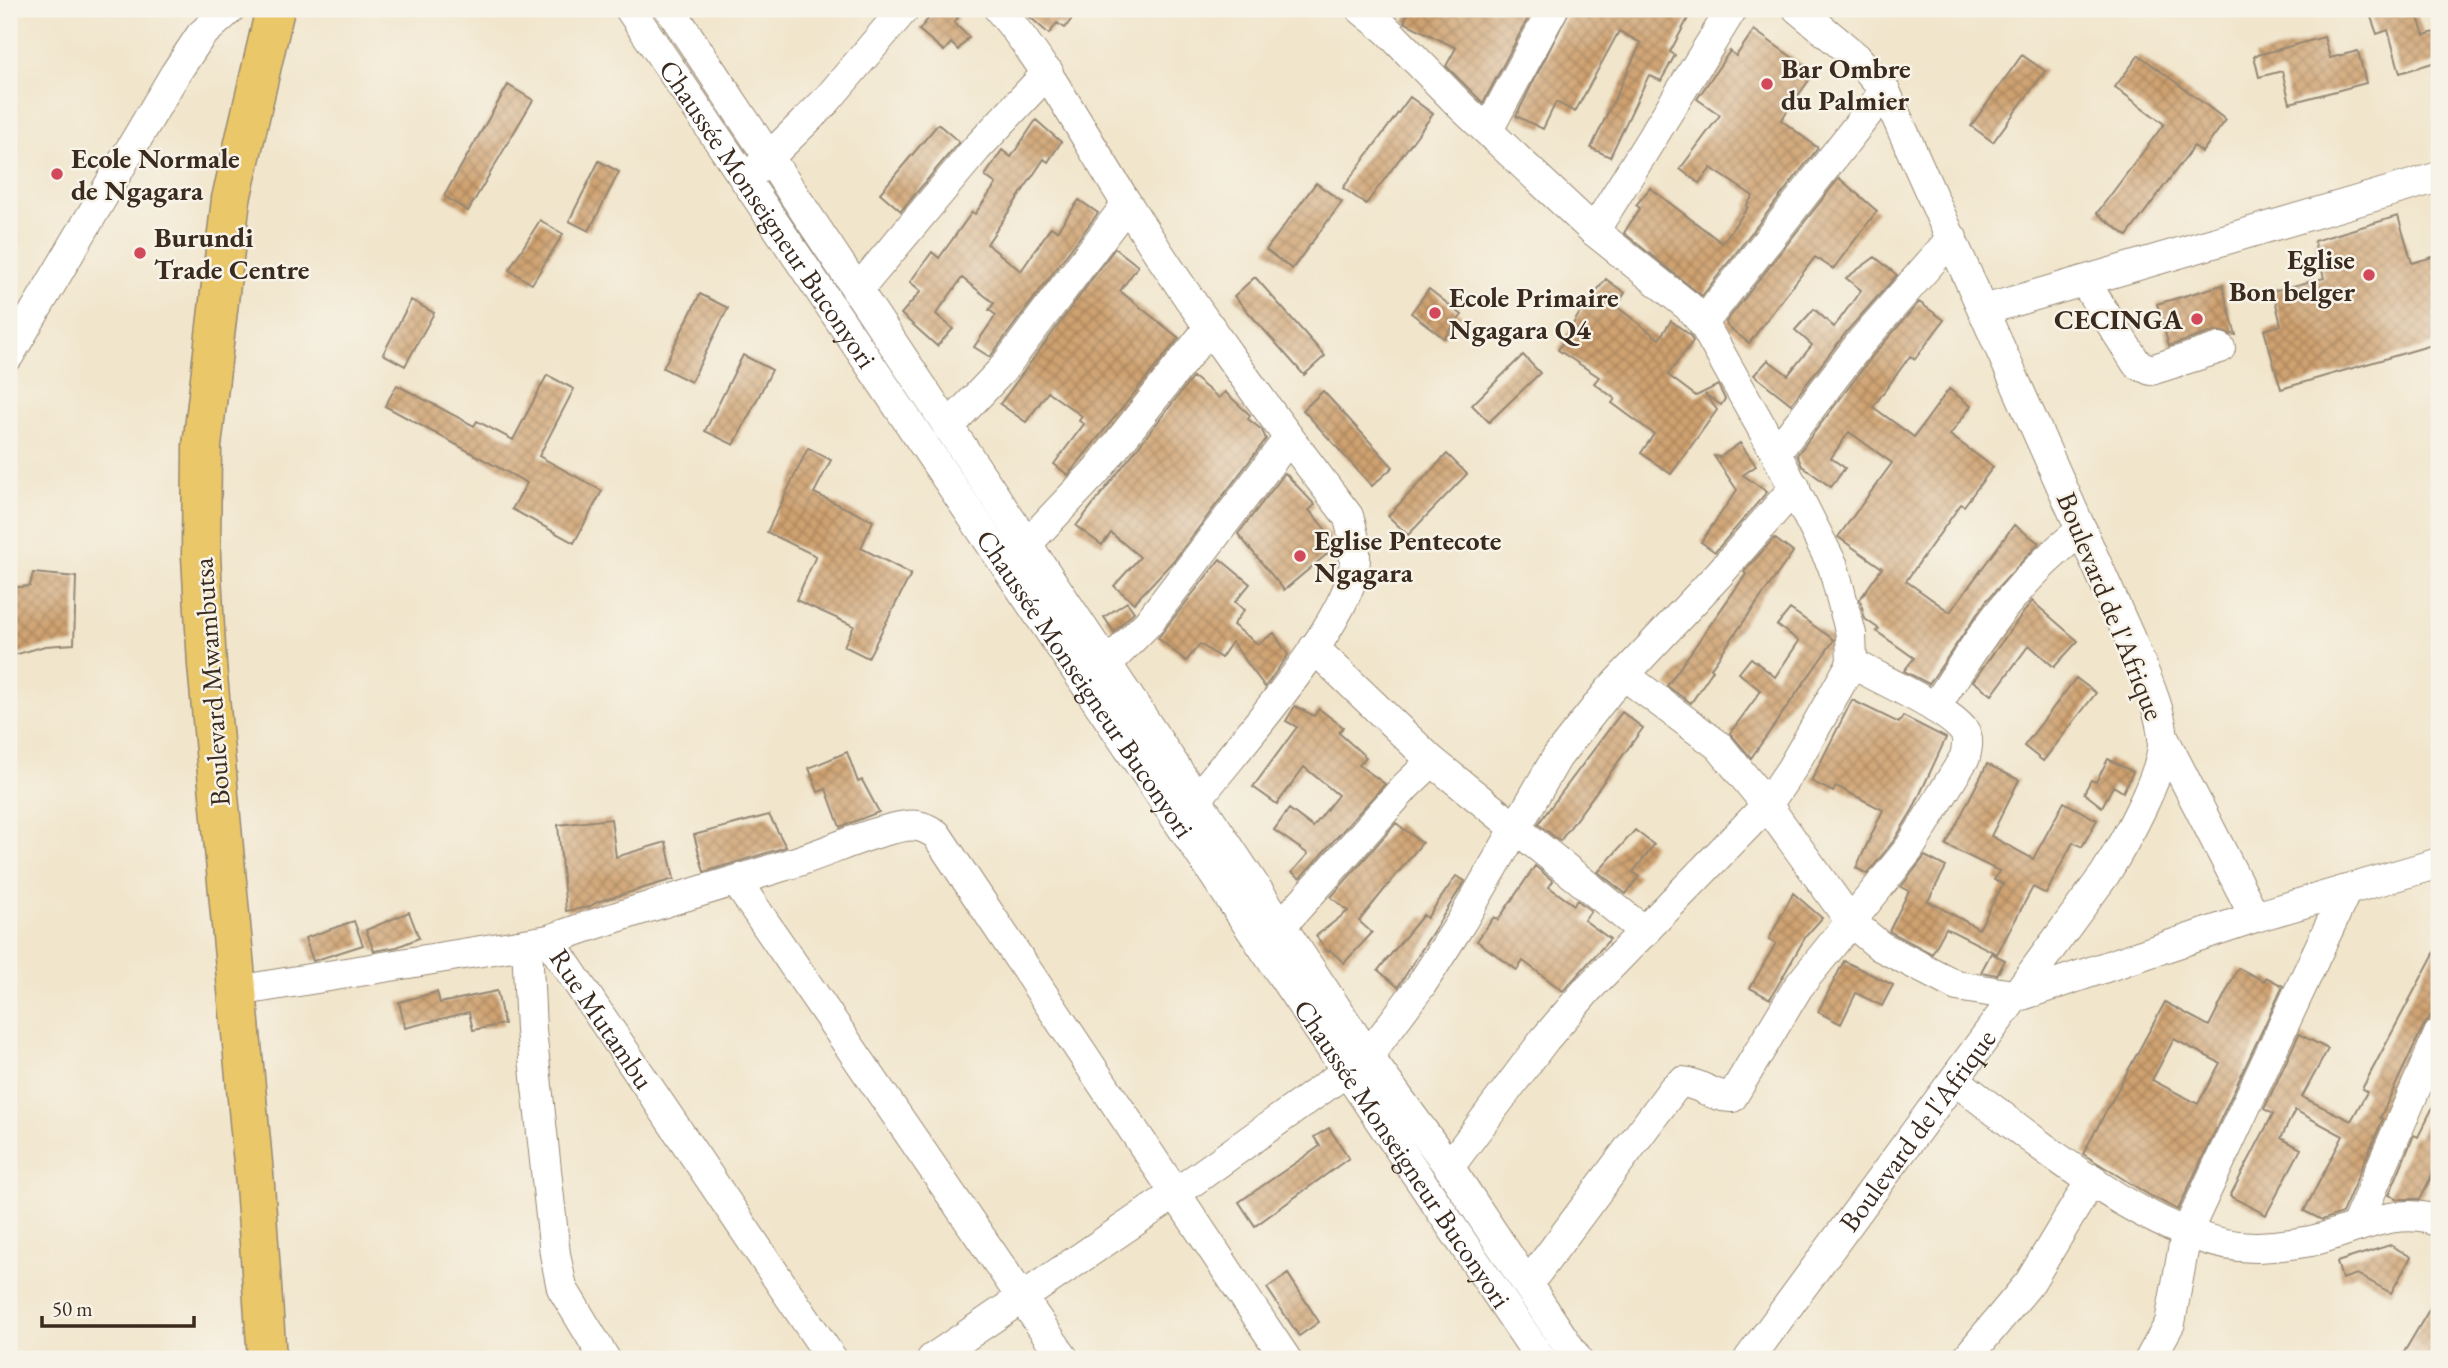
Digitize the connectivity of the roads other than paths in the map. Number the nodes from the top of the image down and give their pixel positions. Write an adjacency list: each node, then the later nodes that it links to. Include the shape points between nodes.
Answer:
1 (230, 9): 27 (street, via 201,34 175,74)
2 (275, 9): 52 (highway, Boulevard Mwambutsa, via 231,199 202,446 201,556 207,664)
3 (630, 9): 17 (street, Chaussée Monseigneur Buconyori)
4 (670, 9): 15 (street, Chaussée Monseigneur Buconyori)
5 (904, 9): 15 (street)
6 (999, 9): 12 (street)
7 (1361, 9): 11 (street)
8 (1553, 9): 14 (street)
9 (1732, 9): 19 (street)
10 (1798, 9): 13 (street, Boulevard de l'Afrique, via 1856,57)
11 (1392, 19): 14 (street)
12 (1048, 72): 18 (street); 22 (street)
13 (1885, 92): 20 (street, Boulevard de l'Afrique); 24 (street)
14 (1488, 130): 19 (street)
15 (770, 159): 17 (street); 22 (street, Chaussée Monseigneur Buconyori)
16 (2439, 177): 21 (street)
17 (745, 179): 55 (street, Chaussée Monseigneur Buconyori, via 1212,875)
18 (1127, 204): 25 (street); 28 (street, via 1002,370)
19 (1594, 231): 24 (street)
20 (1952, 238): 23 (street, Boulevard de l'Afrique); 30 (street, via 1861,342)
21 (2084, 281): 23 (street); 26 (street, via 2137,364 2151,370)
22 (857, 290): 28 (street, Chaussée Monseigneur Buconyori)
23 (1984, 310): 32 (street, Boulevard de l'Afrique)
24 (1703, 323): 30 (street)
25 (1210, 327): 29 (street); 33 (street, via 1096,471)
26 (2220, 348)
27 (9, 355)
28 (948, 427): 33 (street, Chaussée Monseigneur Buconyori)
29 (1289, 438): 34 (street, via 1348,516 1356,540 1354,569 1342,601); 36 (street, via 1148,623)
30 (1776, 453): 31 (street)
31 (1794, 487): 35 (street, via 1833,566 1850,634); 37 (street)
32 (2082, 530): 38 (street, via 2046,557 2007,599); 39 (street, Boulevard de l'Afrique, via 2135,650)
33 (1026, 545): 36 (street, Chaussée Monseigneur Buconyori)
34 (1314, 648): 40 (street); 41 (street)
35 (1852, 663): 38 (street); 42 (street)
36 (1107, 664): 41 (street, Chaussée Monseigneur Buconyori)
37 (1624, 675): 42 (street, via 1719,746); 43 (street, via 1557,757)
38 (1935, 708): 48 (street, via 1964,731 1965,757 1909,849)
39 (2164, 739): 47 (street); 53 (street, Boulevard de l'Afrique, via 2133,827)
40 (1433, 761): 43 (street); 49 (street)
41 (1198, 798): 49 (street, Chaussée Monseigneur Buconyori)
42 (1767, 804): 48 (street); 50 (street)
43 (1516, 825): 50 (street); 55 (street, via 1421,985)
44 (2439, 863): 46 (street)
45 (736, 881): 51 (street); 59 (street, via 906,826 923,826 936,834); 64 (street)
46 (2346, 891): 47 (street); 62 (street)
47 (2255, 917): 53 (street)
48 (1851, 922): 53 (street, via 1880,946 1957,986); 63 (street, via 1798,987 1732,1097 1722,1098 1692,1083 1682,1082 1674,1088)
49 (1282, 925): 55 (street, Chaussée Monseigneur Buconyori)
50 (1645, 932): 57 (street, via 1545,1039)
51 (538, 942): 52 (street, Rue Mutambu); 66 (street, via 531,1030 555,1254 562,1288); 67 (street, Rue Mutambu)
52 (237, 991): 65 (highway, Boulevard Mwambutsa)
53 (2019, 996): 56 (street, Boulevard de l'Afrique)
54 (2439, 1034): 61 (street)
55 (1359, 1063): 57 (street, Chaussée Monseigneur Buconyori); 59 (street); 71 (street, Chaussée Monseigneur Buconyori)
56 (1956, 1081): 58 (street); 73 (street, Boulevard de l'Afrique)
57 (1449, 1167): 63 (street, Chaussée Monseigneur Buconyori)
58 (2092, 1179): 62 (street, via 2128,1205); 74 (street, via 2030,1282)
59 (1176, 1193): 64 (street); 70 (street)
60 (2439, 1222): 61 (street, via 2428,1217 2397,1217)
61 (2356, 1226): 62 (street, via 2309,1241 2259,1247 2225,1246)
62 (2186, 1234): 75 (street, via 2170,1323)
63 (1528, 1284): 72 (street, Chaussée Monseigneur Buconyori)
64 (1024, 1297): 68 (street); 69 (street)
65 (267, 1359)
66 (605, 1359)
67 (832, 1359)
68 (932, 1359)
69 (1064, 1359)
70 (1286, 1359)
71 (1541, 1359)
72 (1577, 1359)
73 (1749, 1359)
74 (1966, 1359)
75 (2150, 1359)

